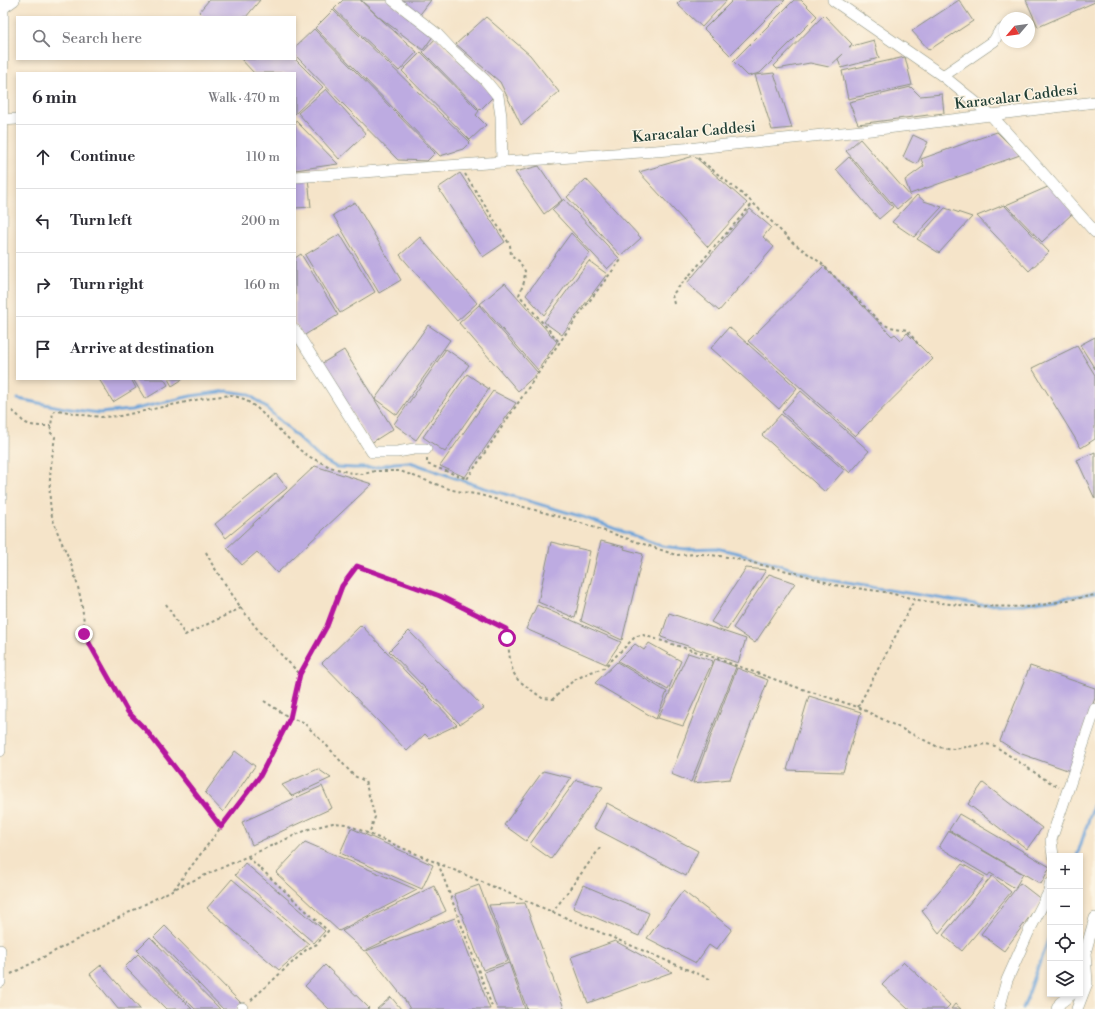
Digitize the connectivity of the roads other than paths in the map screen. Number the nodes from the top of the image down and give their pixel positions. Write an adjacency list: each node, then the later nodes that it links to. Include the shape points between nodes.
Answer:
1 (14, 0): 4 (street)
2 (393, 0): 11 (street, via 437,34 498,96)
3 (832, 0): 6 (street)
4 (2, 6): 10 (street)
5 (999, 32): 6 (street, via 994,41)
6 (943, 76): 8 (street)
7 (1095, 102): 8 (street, Karacalar Caddesi)
8 (991, 115): 11 (street, Karacalar Caddesi, via 686,149); 13 (street)
9 (16, 119): 10 (street)
10 (3, 120): 14 (street)
11 (502, 162): 12 (street, Karacalar Caddesi)
12 (296, 177)
13 (1095, 232)
14 (1, 331): 18 (street)
15 (296, 332): 16 (street, via 372,452)
16 (426, 449)
17 (1095, 709): 19 (street, via 1051,840)
18 (0, 751)
19 (1053, 853)
20 (1049, 889): 26 (street, via 1007,980)
21 (1095, 918): 24 (street, via 1085,953)
22 (0, 950): 23 (street)
23 (0, 980)
24 (1087, 983): 28 (street)
25 (1068, 997): 27 (street)
26 (999, 1009)
27 (1057, 1009)
28 (1077, 1009)

